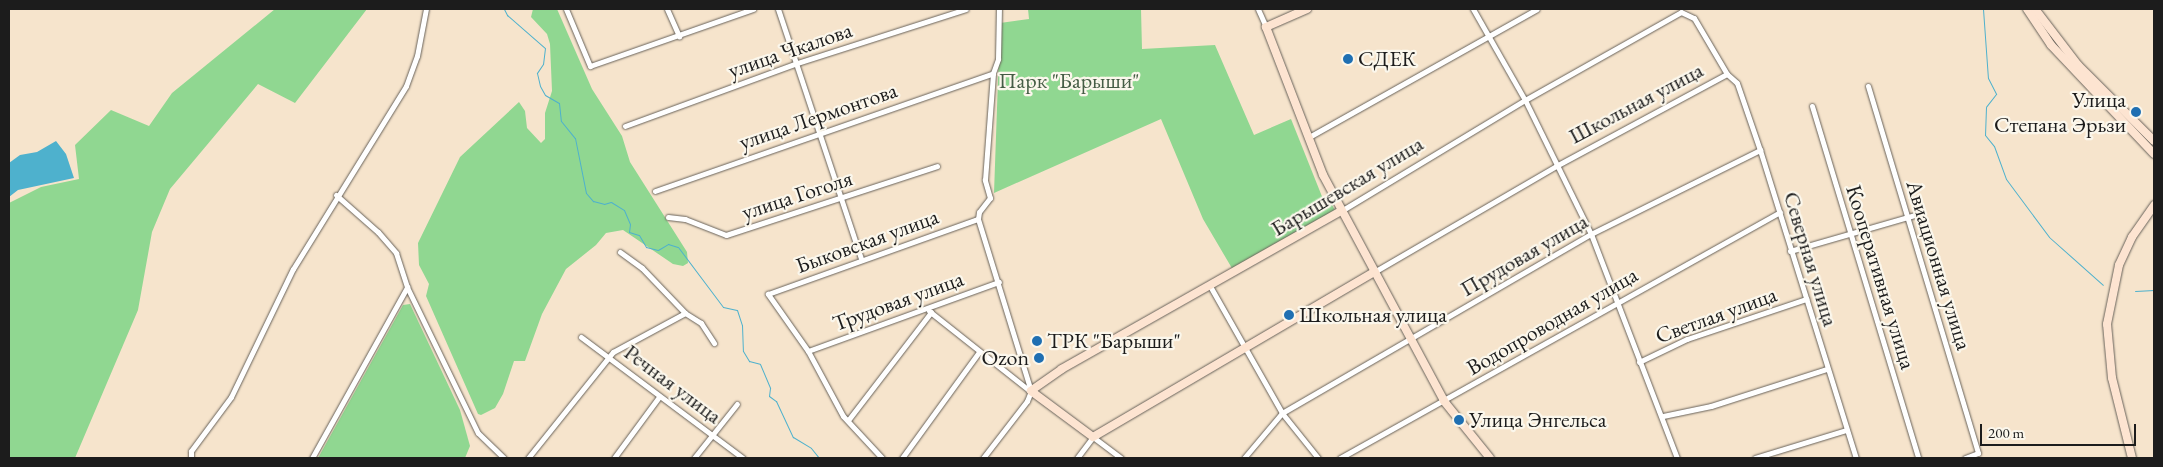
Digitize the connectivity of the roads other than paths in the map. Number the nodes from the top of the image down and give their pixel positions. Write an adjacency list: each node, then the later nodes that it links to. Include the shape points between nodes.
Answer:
1 (426, 9): 33 (street, via 417,56 406,86)
2 (566, 9): 16 (street, via 590,66)
3 (667, 9): 16 (street)
4 (753, 9): 16 (street)
5 (778, 9): 18 (street)
6 (966, 9): 18 (street, улица Чкалова)
7 (999, 9): 19 (street, via 998,58)
8 (1258, 9): 15 (street)
9 (1307, 9): 15 (street)
10 (1473, 9): 17 (street)
11 (1537, 9): 17 (street)
12 (2027, 9): 29 (street, via 2051,45)
13 (2035, 9): 27 (street, via 2078,65)
14 (1681, 12): 20 (street, Северная улица, via 1694,18); 22 (street, Барышевская улица)
15 (1266, 27): 26 (street)
16 (679, 36)
17 (1487, 36): 22 (street); 26 (street)
18 (797, 63): 24 (street, улица Чкалова); 25 (street)
19 (993, 73): 25 (street, улица Лермонтова); 41 (street, via 985,180 990,198)
20 (1727, 74): 28 (street, Северная улица, via 1737,82); 31 (street, Школьная улица)
21 (1868, 86): 39 (street, Авиационная улица)
22 (1525, 100): 31 (street); 36 (street, Барышевская улица)
23 (1812, 106): 43 (street, Кооперативная улица)
24 (625, 126)
25 (820, 131): 32 (street, улица Лермонтова); 34 (street)
26 (1309, 137): 36 (street)
27 (2154, 141)
28 (1760, 150): 37 (street, Северная улица); 42 (street, Прудовая улица)
29 (2154, 154)
30 (937, 166): 34 (street, улица Гоголя)
31 (1556, 166): 42 (street); 47 (street, Школьная улица)
32 (655, 191)
33 (336, 194): 49 (street, via 396,253); 74 (street, via 293,269 231,397 191,451)
34 (840, 198): 40 (street, улица Гоголя, via 726,236 685,219); 46 (street)
35 (2154, 205): 95 (street, via 2132,237 2119,265 2107,324 2112,378)
36 (1341, 211): 47 (street); 50 (street, Барышевская улица)
37 (1780, 212): 44 (street, Северная улица); 52 (street, Водопроводная улица)
38 (1918, 214): 39 (street)
39 (1909, 216): 43 (street); 94 (street, Авиационная улица, via 1978,453)
40 (668, 217)
41 (978, 219): 46 (street, Быковская улица); 48 (street)
42 (1591, 234): 52 (street); 56 (street, Прудовая улица)
43 (1851, 234): 44 (street); 93 (street, Кооперативная улица)
44 (1790, 251): 51 (street, Северная улица)
45 (620, 252): 54 (street, via 642,268)
46 (861, 259): 59 (street, Быковская улица, via 768,294)
47 (1374, 272): 56 (street); 58 (street, Школьная улица)
48 (1000, 282): 53 (street, Трудовая улица); 64 (street)
49 (407, 286): 75 (street); 76 (street, via 478,433)
50 (1210, 286): 58 (street); 64 (street, Барышевская улица, via 1039,383)
51 (1806, 299): 62 (street, Светлая улица, via 1687,340); 63 (street, Северная улица)
52 (1616, 302): 62 (street); 66 (street, Водопроводная улица)
53 (928, 310): 59 (street, Трудовая улица); 60 (street); 70 (street)
54 (685, 313): 57 (street, via 701,323); 61 (street, via 613,352)
55 (581, 336): 61 (street, Речная улица)
56 (1411, 339): 66 (street); 68 (street, Прудовая улица)
57 (714, 343)
58 (1244, 347): 68 (street); 73 (street, Школьная улица)
59 (808, 351): 70 (street, via 843,416)
60 (979, 352): 64 (street); 82 (street)
61 (610, 357): 65 (street, Речная улица); 77 (street)
62 (1639, 362): 69 (street)
63 (1826, 369): 69 (street, via 1711,406); 71 (street, Северная улица)
64 (1031, 391): 73 (street); 83 (street, via 1027,401)
65 (659, 397): 72 (street, Речная улица); 78 (street)
66 (1444, 401): 88 (street, Водопроводная улица); 89 (street)
67 (736, 404): 72 (street)
68 (1282, 413): 86 (street, Прудовая улица); 87 (street)
69 (1663, 416): 90 (street)
70 (849, 419): 81 (street, via 865,443)
71 (1846, 430): 91 (street); 92 (street, Северная улица)
72 (712, 434): 79 (street); 80 (street, Речная улица)
73 (1093, 437): 84 (street, Школьная улица); 85 (street)
74 (191, 458)
75 (312, 458)
76 (504, 458)
77 (528, 458)
78 (614, 458)
79 (694, 458)
80 (743, 458)
81 (882, 458)
82 (902, 458)
83 (983, 458)
84 (1077, 458)
85 (1121, 458)
86 (1244, 458)
87 (1318, 458)
88 (1340, 458)
89 (1490, 458)
90 (1677, 458)
91 (1755, 458)
92 (1856, 458)
93 (1918, 458)
94 (1965, 458)
95 (2132, 458)

